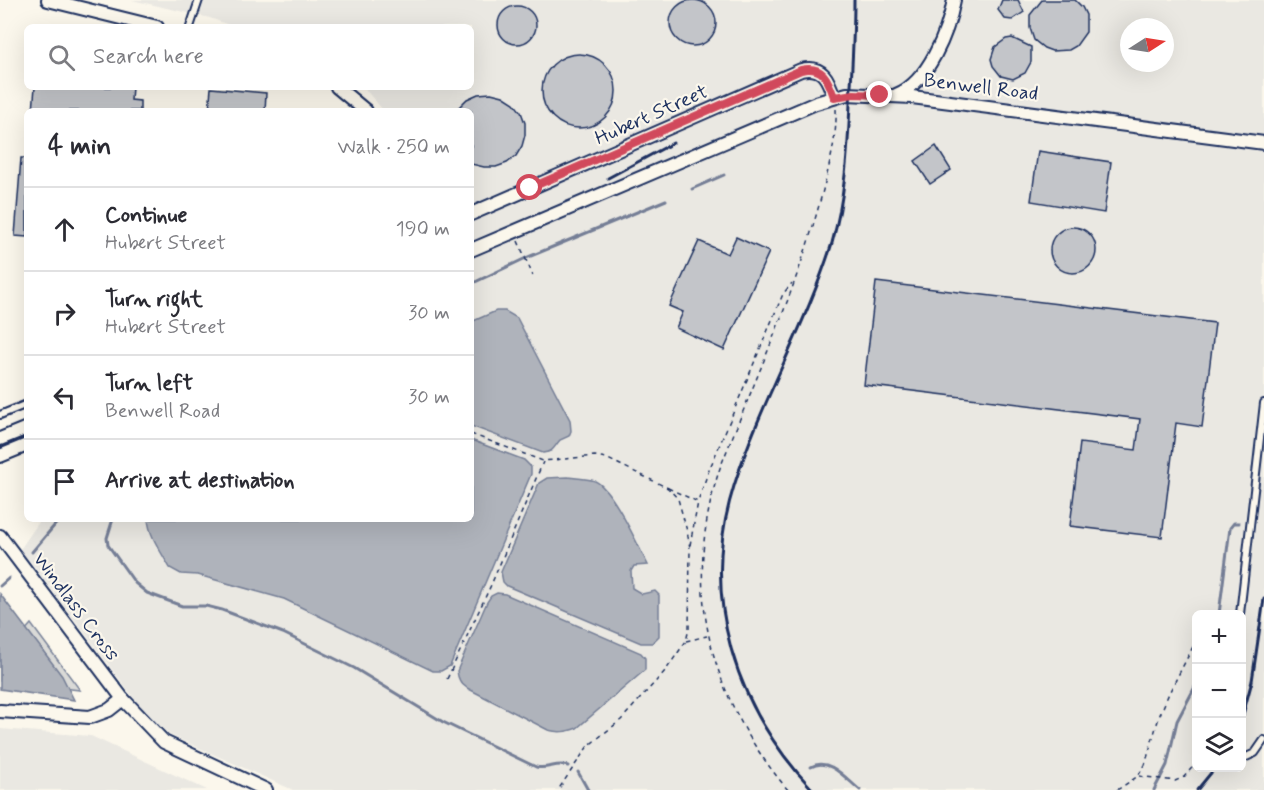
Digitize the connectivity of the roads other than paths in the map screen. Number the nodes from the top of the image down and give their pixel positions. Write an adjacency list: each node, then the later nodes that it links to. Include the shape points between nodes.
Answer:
1 (48, 0): 4 (street)
2 (199, 0): 5 (lane)
3 (954, 0): 7 (street, via 947,28 931,60 915,83)
4 (145, 24)
5 (191, 24)
6 (341, 90): 9 (street)
7 (895, 95): 8 (street, Benwell Road); 10 (street, Benwell Road)
8 (834, 97): 11 (street, Hubert Street, via 820,72 801,70); 12 (street, Benwell Road)
9 (362, 108)
10 (1264, 143)
11 (474, 213)
12 (474, 249)
13 (1264, 404): 21 (lane)
14 (24, 405): 15 (lane)
15 (0, 415)
16 (24, 429): 17 (street)
17 (0, 439)
18 (24, 447): 19 (street)
19 (0, 456)
20 (0, 536): 22 (street, Windlass Cross)
21 (1241, 610)
22 (123, 699): 23 (street, via 109,711 90,717); 26 (street, Windlass Cross, via 164,742)
23 (0, 711)
24 (1264, 740): 25 (lane, via 1255,753)
25 (1246, 757)
26 (266, 790)

